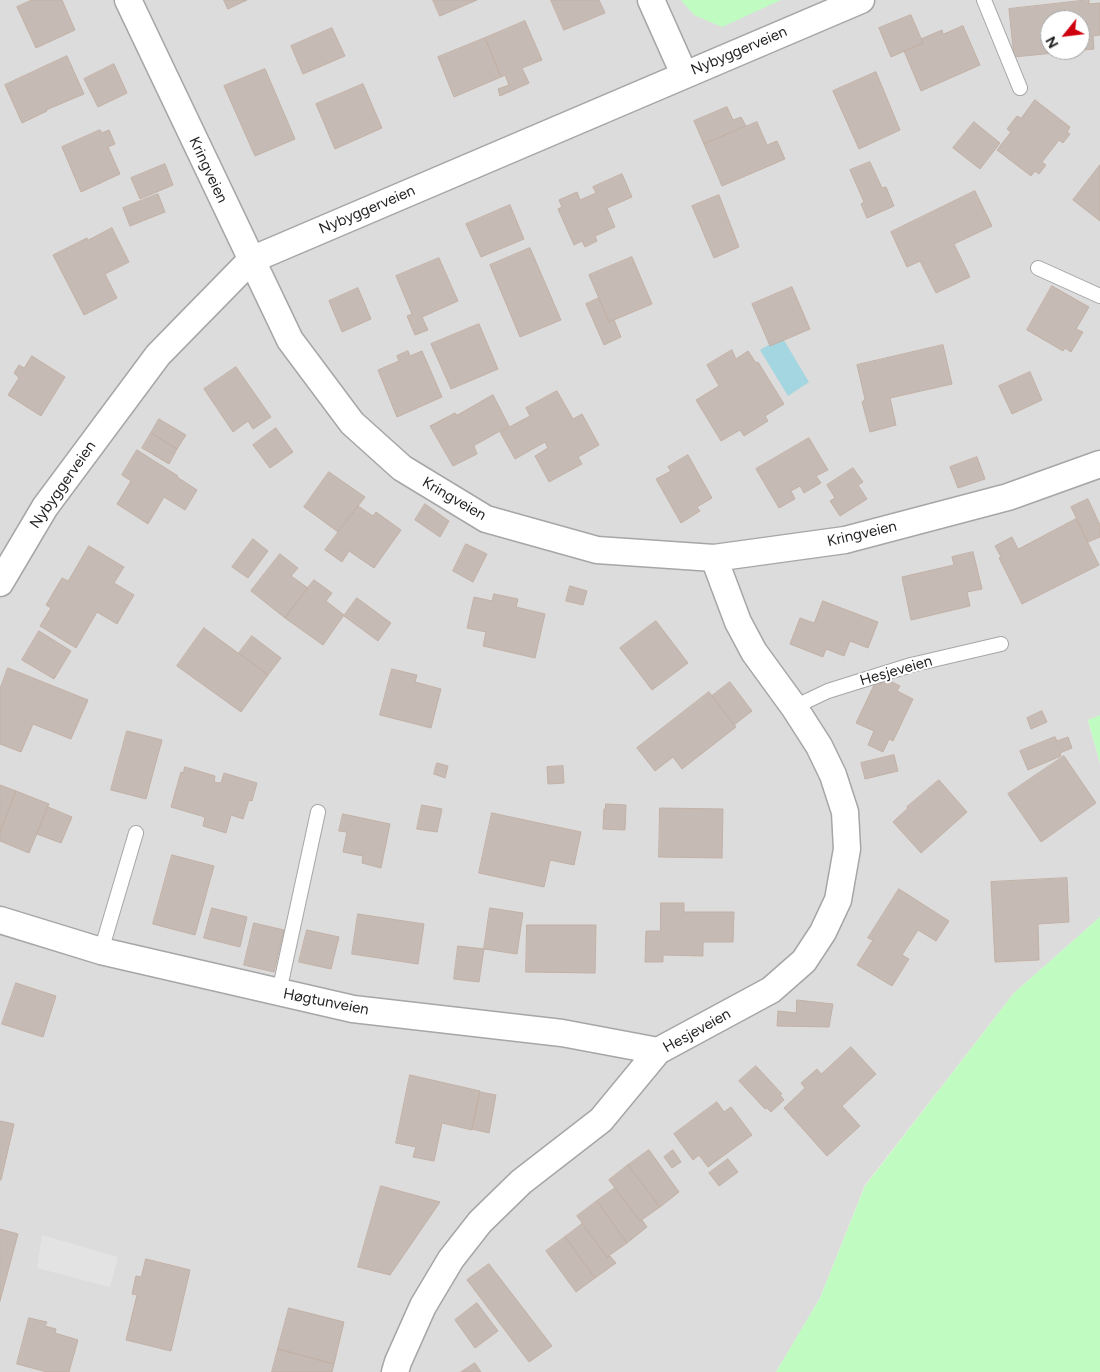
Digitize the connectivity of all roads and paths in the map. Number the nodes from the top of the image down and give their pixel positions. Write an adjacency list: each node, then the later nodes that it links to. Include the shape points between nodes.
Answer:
1 (128, 0): 7 (street, Kringveien)
2 (651, 0): 5 (street)
3 (861, 0): 5 (street, Nybyggerveien)
4 (984, 0): 6 (lane)
5 (684, 74): 7 (street, Nybyggerveien)
6 (1020, 88)
7 (251, 260): 11 (street, Kringveien, via 290,340 352,423 402,468 486,519 597,550); 12 (street, Nybyggerveien, via 158,355 46,507)
8 (1038, 268): 9 (lane)
9 (1100, 296)
10 (1100, 464): 11 (street, Kringveien, via 1008,497 845,540)
11 (714, 558): 14 (street, Hesjeveien, via 738,622 754,652)
12 (0, 584)
13 (1001, 644): 14 (lane, Hesjeveien, via 911,665 828,691)
14 (794, 707): 20 (street, Hesjeveien, via 819,746 845,812 847,850 838,900 804,961 771,990)
15 (318, 812): 19 (lane)
16 (136, 833): 18 (lane)
17 (0, 920): 18 (street, Høgtunveien)
18 (101, 951): 19 (street, Høgtunveien)
19 (279, 992): 20 (street, Høgtunveien, via 353,1009 562,1034)
20 (658, 1052): 21 (street, Hesjeveien, via 601,1120 521,1182 480,1222 451,1259 423,1306)
21 (395, 1372)

